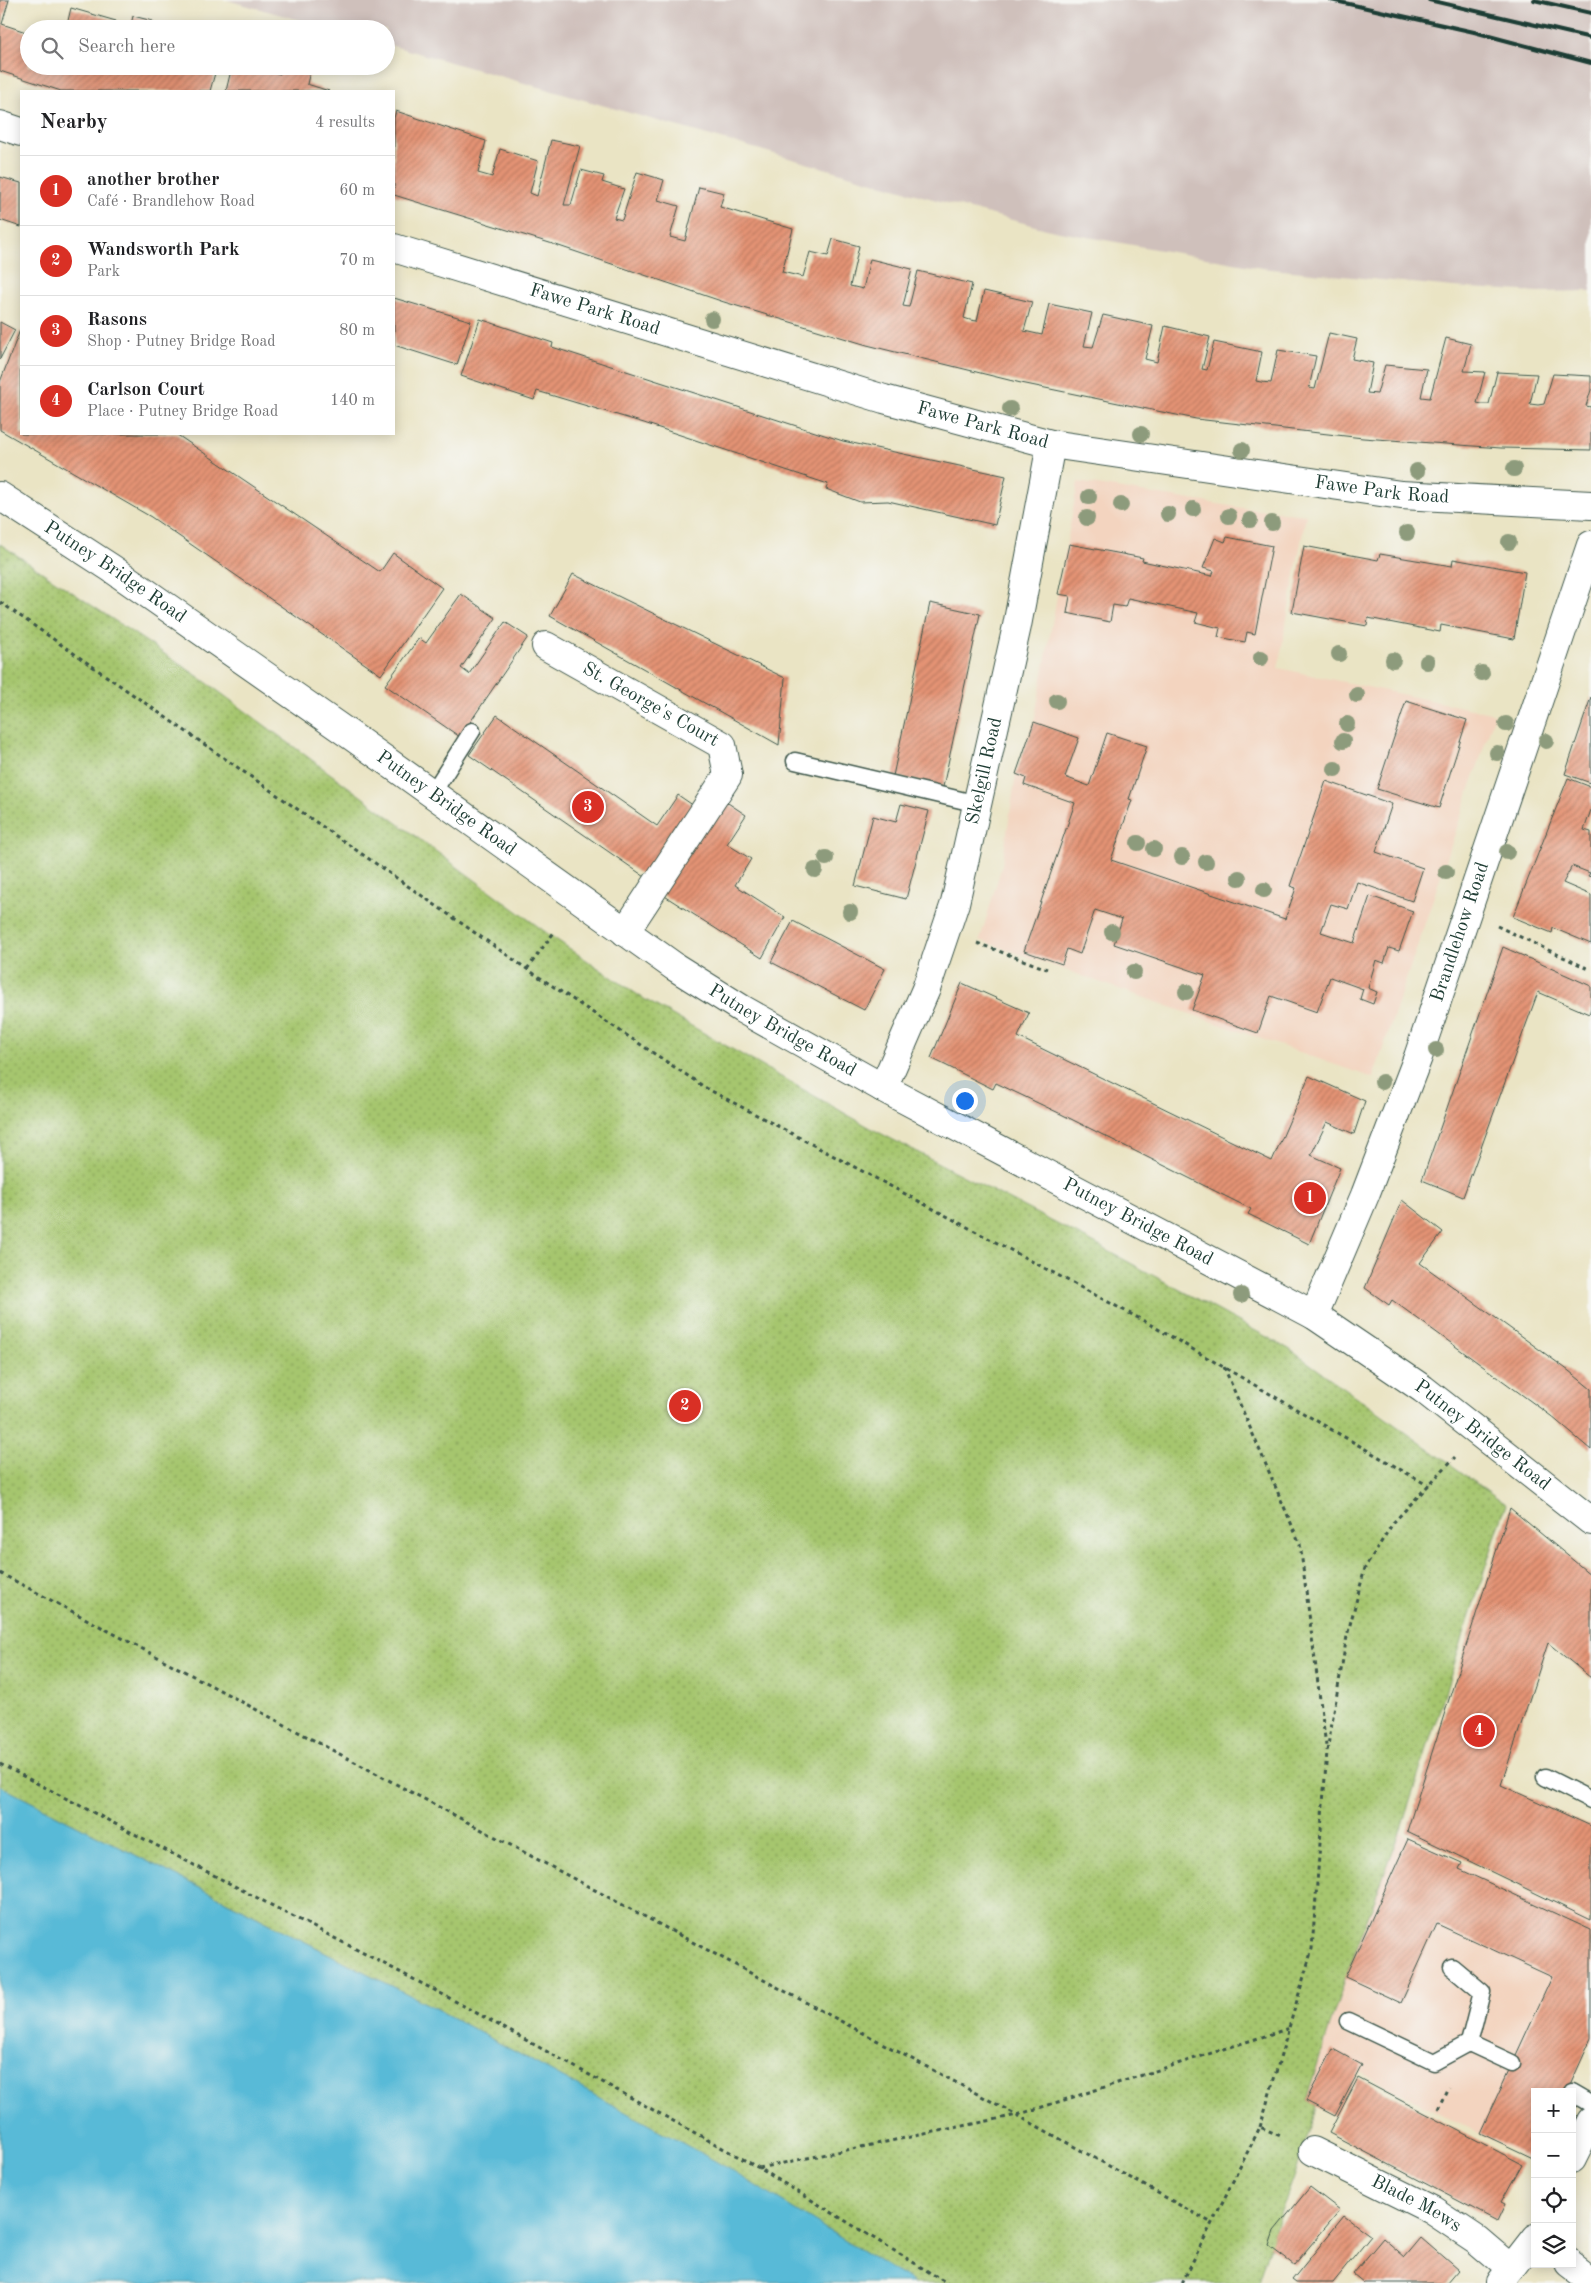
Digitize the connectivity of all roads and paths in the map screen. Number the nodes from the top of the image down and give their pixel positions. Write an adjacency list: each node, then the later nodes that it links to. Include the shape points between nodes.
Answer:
1 (0, 125): 2 (street)
2 (20, 132)
3 (395, 248): 4 (street, Fawe Park Road, via 884,399)
4 (1051, 444): 6 (street, Fawe Park Road, via 1401,495); 13 (street, Skelgill Road, via 1017,626)
5 (0, 496): 12 (street, Putney Bridge Road, via 111,568)
6 (1591, 506)
7 (1591, 545): 14 (street, Brandlehow Road)
8 (0, 602): 18 (path)
9 (546, 646): 16 (street, St. George's Court, via 722,744 728,775)
10 (472, 731): 12 (lane)
11 (795, 761): 13 (lane)
12 (432, 794): 16 (street, Putney Bridge Road)
13 (978, 804): 17 (street, Skelgill Road)
14 (1465, 916): 20 (path, via 1499,927); 22 (street, Brandlehow Road, via 1414,1066)
15 (555, 931): 18 (path)
16 (625, 932): 21 (street, Putney Bridge Road, via 742,1009)
17 (945, 932): 19 (path); 21 (street, Skelgill Road, via 926,989)
18 (527, 969): 23 (path, via 706,1088)
19 (1047, 969)
20 (1591, 970)
21 (883, 1088): 22 (street, Putney Bridge Road)
22 (1314, 1315): 24 (street, Putney Bridge Road, via 1400,1372)
23 (1224, 1366): 25 (path); 28 (path, via 1300,1544)
24 (1477, 1429): 25 (path); 26 (street, Putney Bridge Road)
25 (1429, 1486): 28 (path, via 1393,1524 1365,1568 1347,1636)
26 (1591, 1521)
27 (0, 1573): 39 (path)
28 (1326, 1751): 34 (path, via 1312,1949)
29 (0, 1764): 45 (path, via 442,1994)
30 (1545, 1777): 31 (lane)
31 (1591, 1800)
32 (1452, 1967): 35 (lane, via 1482,1992)
33 (1348, 2021): 35 (lane, via 1434,2062)
34 (1290, 2027): 39 (path); 41 (path)
35 (1470, 2043): 36 (lane)
36 (1512, 2064)
37 (1576, 2095): 38 (lane)
38 (1591, 2104)
39 (1017, 2115): 45 (path); 46 (path)
40 (1591, 2121): 44 (street)
41 (1260, 2127): 42 (path); 46 (path)
42 (1289, 2140)
43 (1313, 2151): 49 (street, Blade Mews, via 1432,2210 1477,2240)
44 (1576, 2151)
45 (759, 2168): 51 (path)
46 (1212, 2223): 52 (path)
47 (1531, 2243): 49 (street)
48 (1575, 2268): 50 (street)
49 (1505, 2276)
50 (1591, 2280)
51 (947, 2283)
52 (1182, 2283)

